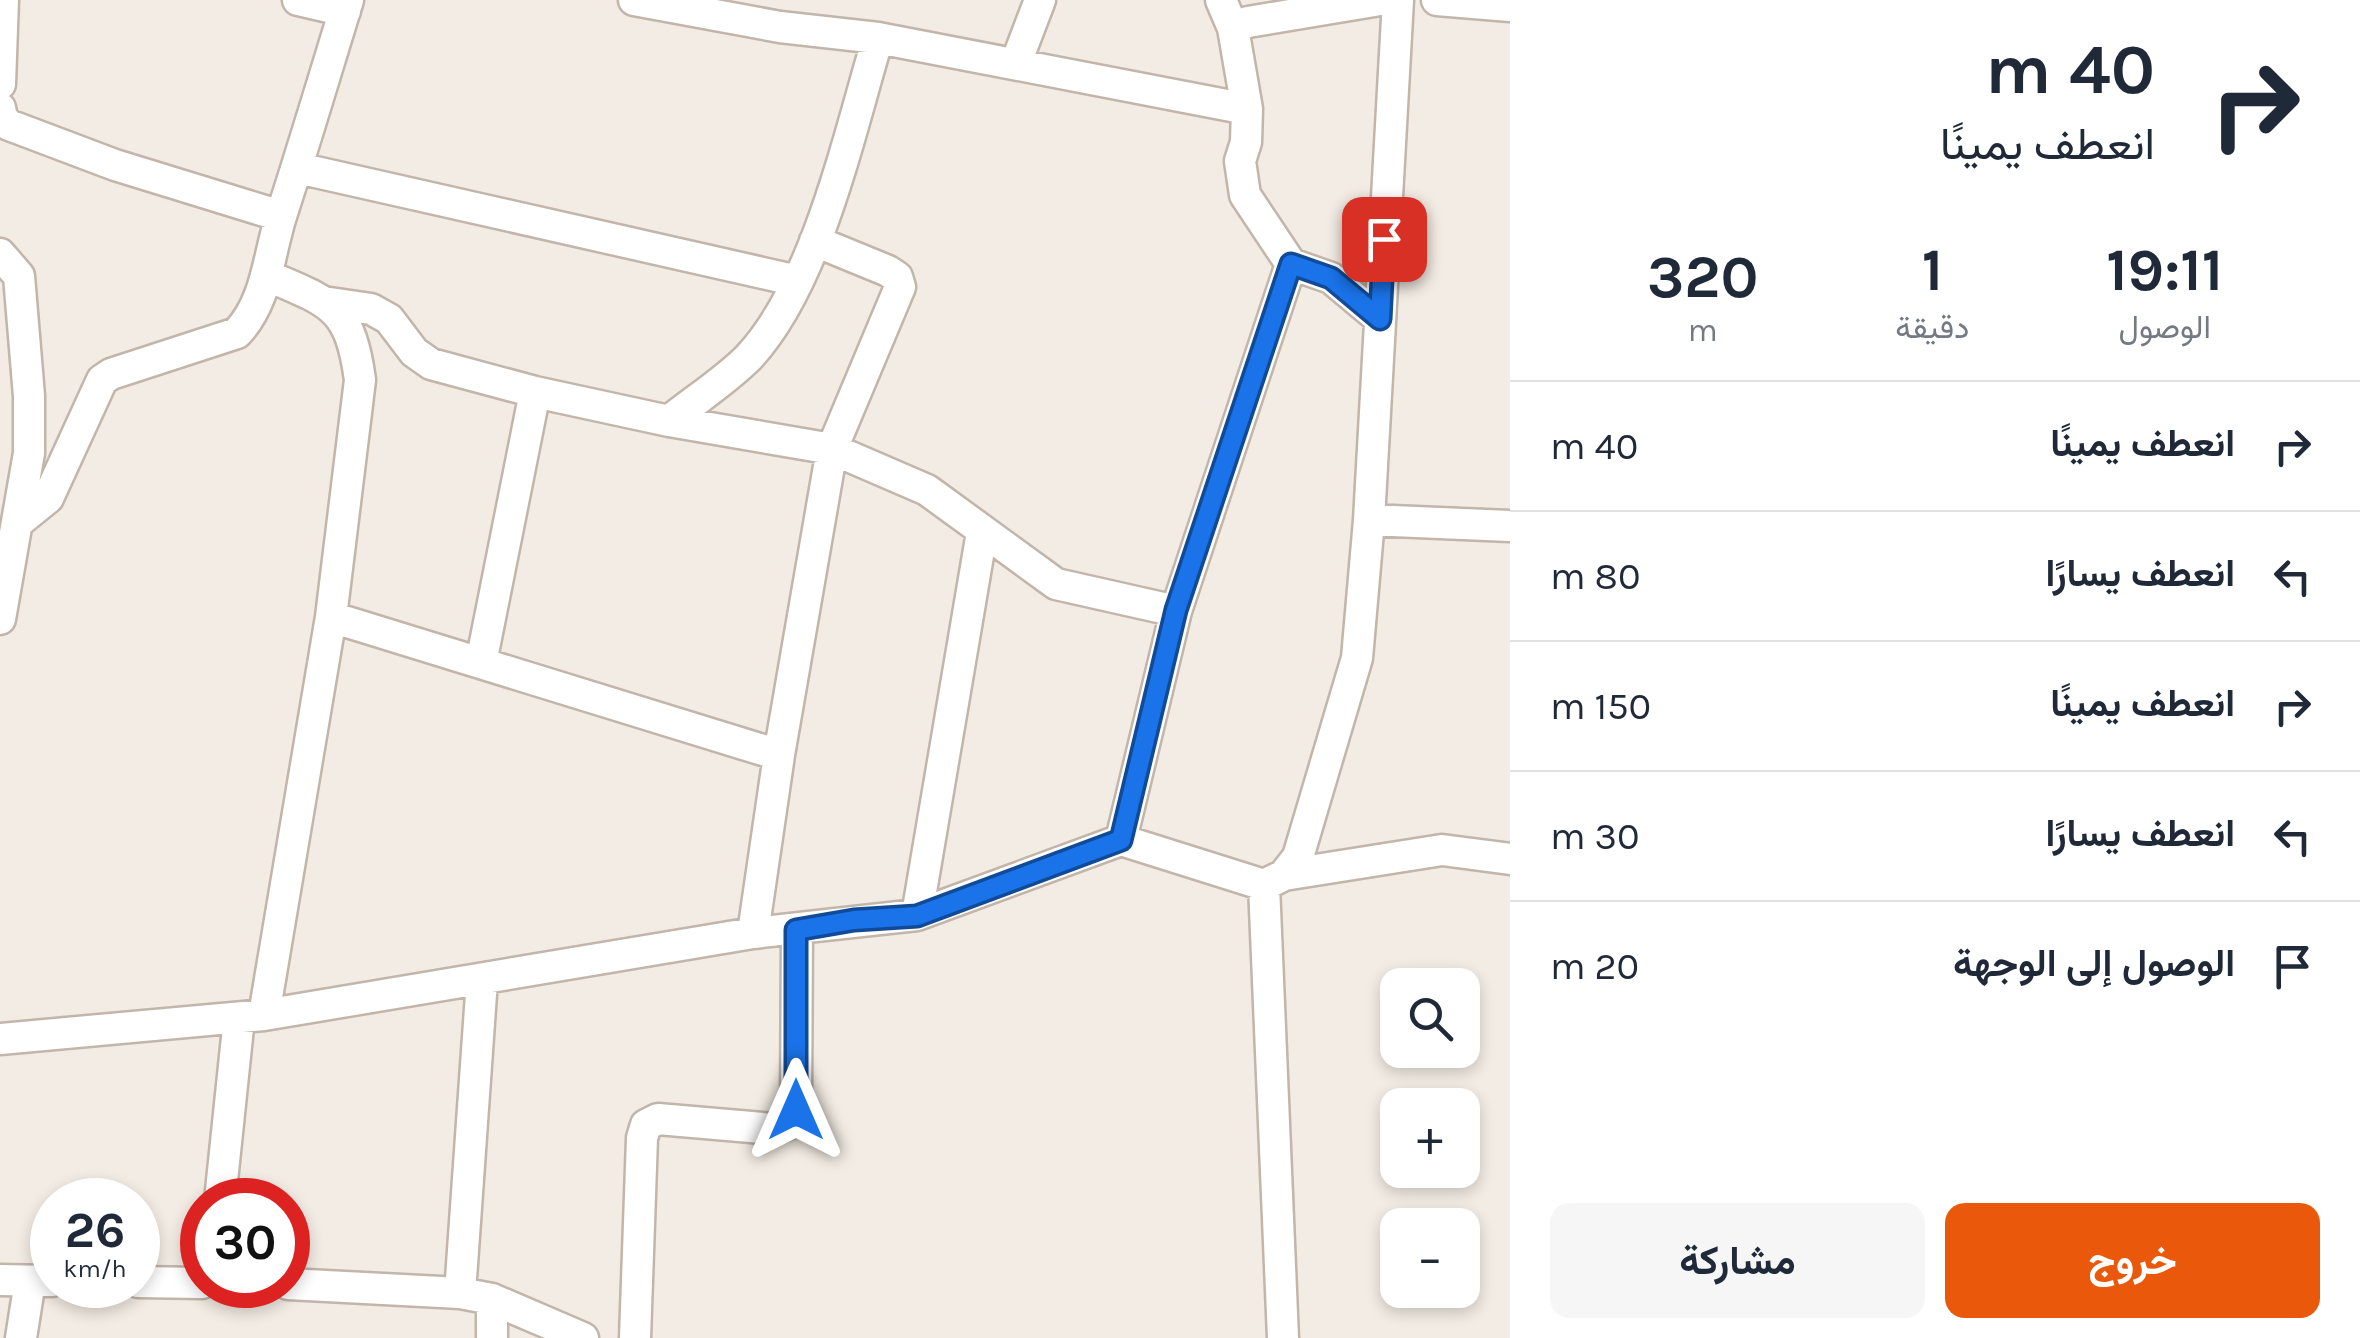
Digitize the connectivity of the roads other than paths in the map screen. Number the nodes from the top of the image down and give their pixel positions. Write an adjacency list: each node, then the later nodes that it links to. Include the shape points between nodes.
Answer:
1 (3, 0): 15 (street)
2 (298, 0): 9 (street)
3 (634, 0): 11 (street)
4 (1040, 0): 14 (street)
5 (1221, 0): 12 (street)
6 (1380, 0): 12 (street)
7 (1398, 0): 26 (street)
8 (1437, 0): 10 (street)
9 (346, 5): 18 (street)
10 (1510, 6)
11 (782, 13): 13 (street)
12 (1245, 17): 17 (street)
13 (878, 38): 14 (street); 20 (street)
14 (1016, 63): 17 (street)
15 (0, 84)
16 (0, 108): 19 (street, via 9,125)
17 (1248, 109): 22 (street, via 1240,161 1245,195)
18 (298, 168): 19 (street); 24 (street)
19 (281, 216): 23 (street)
20 (816, 241): 24 (street); 30 (street, via 888,270 900,287)
21 (0, 254): 28 (street, via 19,276)
22 (1291, 264): 26 (street, via 1331,278); 35 (street)
23 (268, 276): 25 (street); 32 (street, via 251,318 237,333 102,380 48,498)
24 (798, 281): 29 (street, via 747,359)
25 (330, 303): 27 (street, via 371,308 430,364); 36 (street, via 355,342 360,380)
26 (1380, 319): 31 (street)
27 (535, 392): 29 (street); 38 (street)
28 (15, 396): 32 (street, via 29,453)
29 (669, 420): 30 (street)
30 (832, 449): 34 (street, via 927,490); 39 (street)
31 (1369, 520): 33 (street); 42 (street, via 1357,658 1298,857)
32 (17, 523): 37 (street)
33 (1510, 526)
34 (982, 532): 35 (street, via 1056,584); 43 (street)
35 (1176, 610): 40 (street)
36 (332, 617): 38 (street); 47 (street)
37 (0, 619)
38 (481, 663): 39 (street)
39 (778, 754): 45 (street)
40 (1121, 840): 42 (street); 43 (street)
41 (1510, 860): 42 (street, via 1442,850)
42 (1274, 880): 58 (street)
43 (917, 916): 44 (street)
44 (796, 930): 45 (street); 57 (street, via 796,1110 790,1123 774,1128 658,1119 646,1125)
45 (753, 933): 46 (street)
46 (482, 980): 47 (street); 52 (street)
47 (252, 1017): 48 (street); 49 (street)
48 (0, 1038)
49 (224, 1178)
50 (28, 1281): 54 (street)
51 (310, 1285): 52 (street)
52 (460, 1293): 53 (street)
53 (492, 1299): 55 (street); 56 (street)
54 (21, 1338)
55 (492, 1338)
56 (583, 1338)
57 (634, 1338)
58 (1283, 1338)

